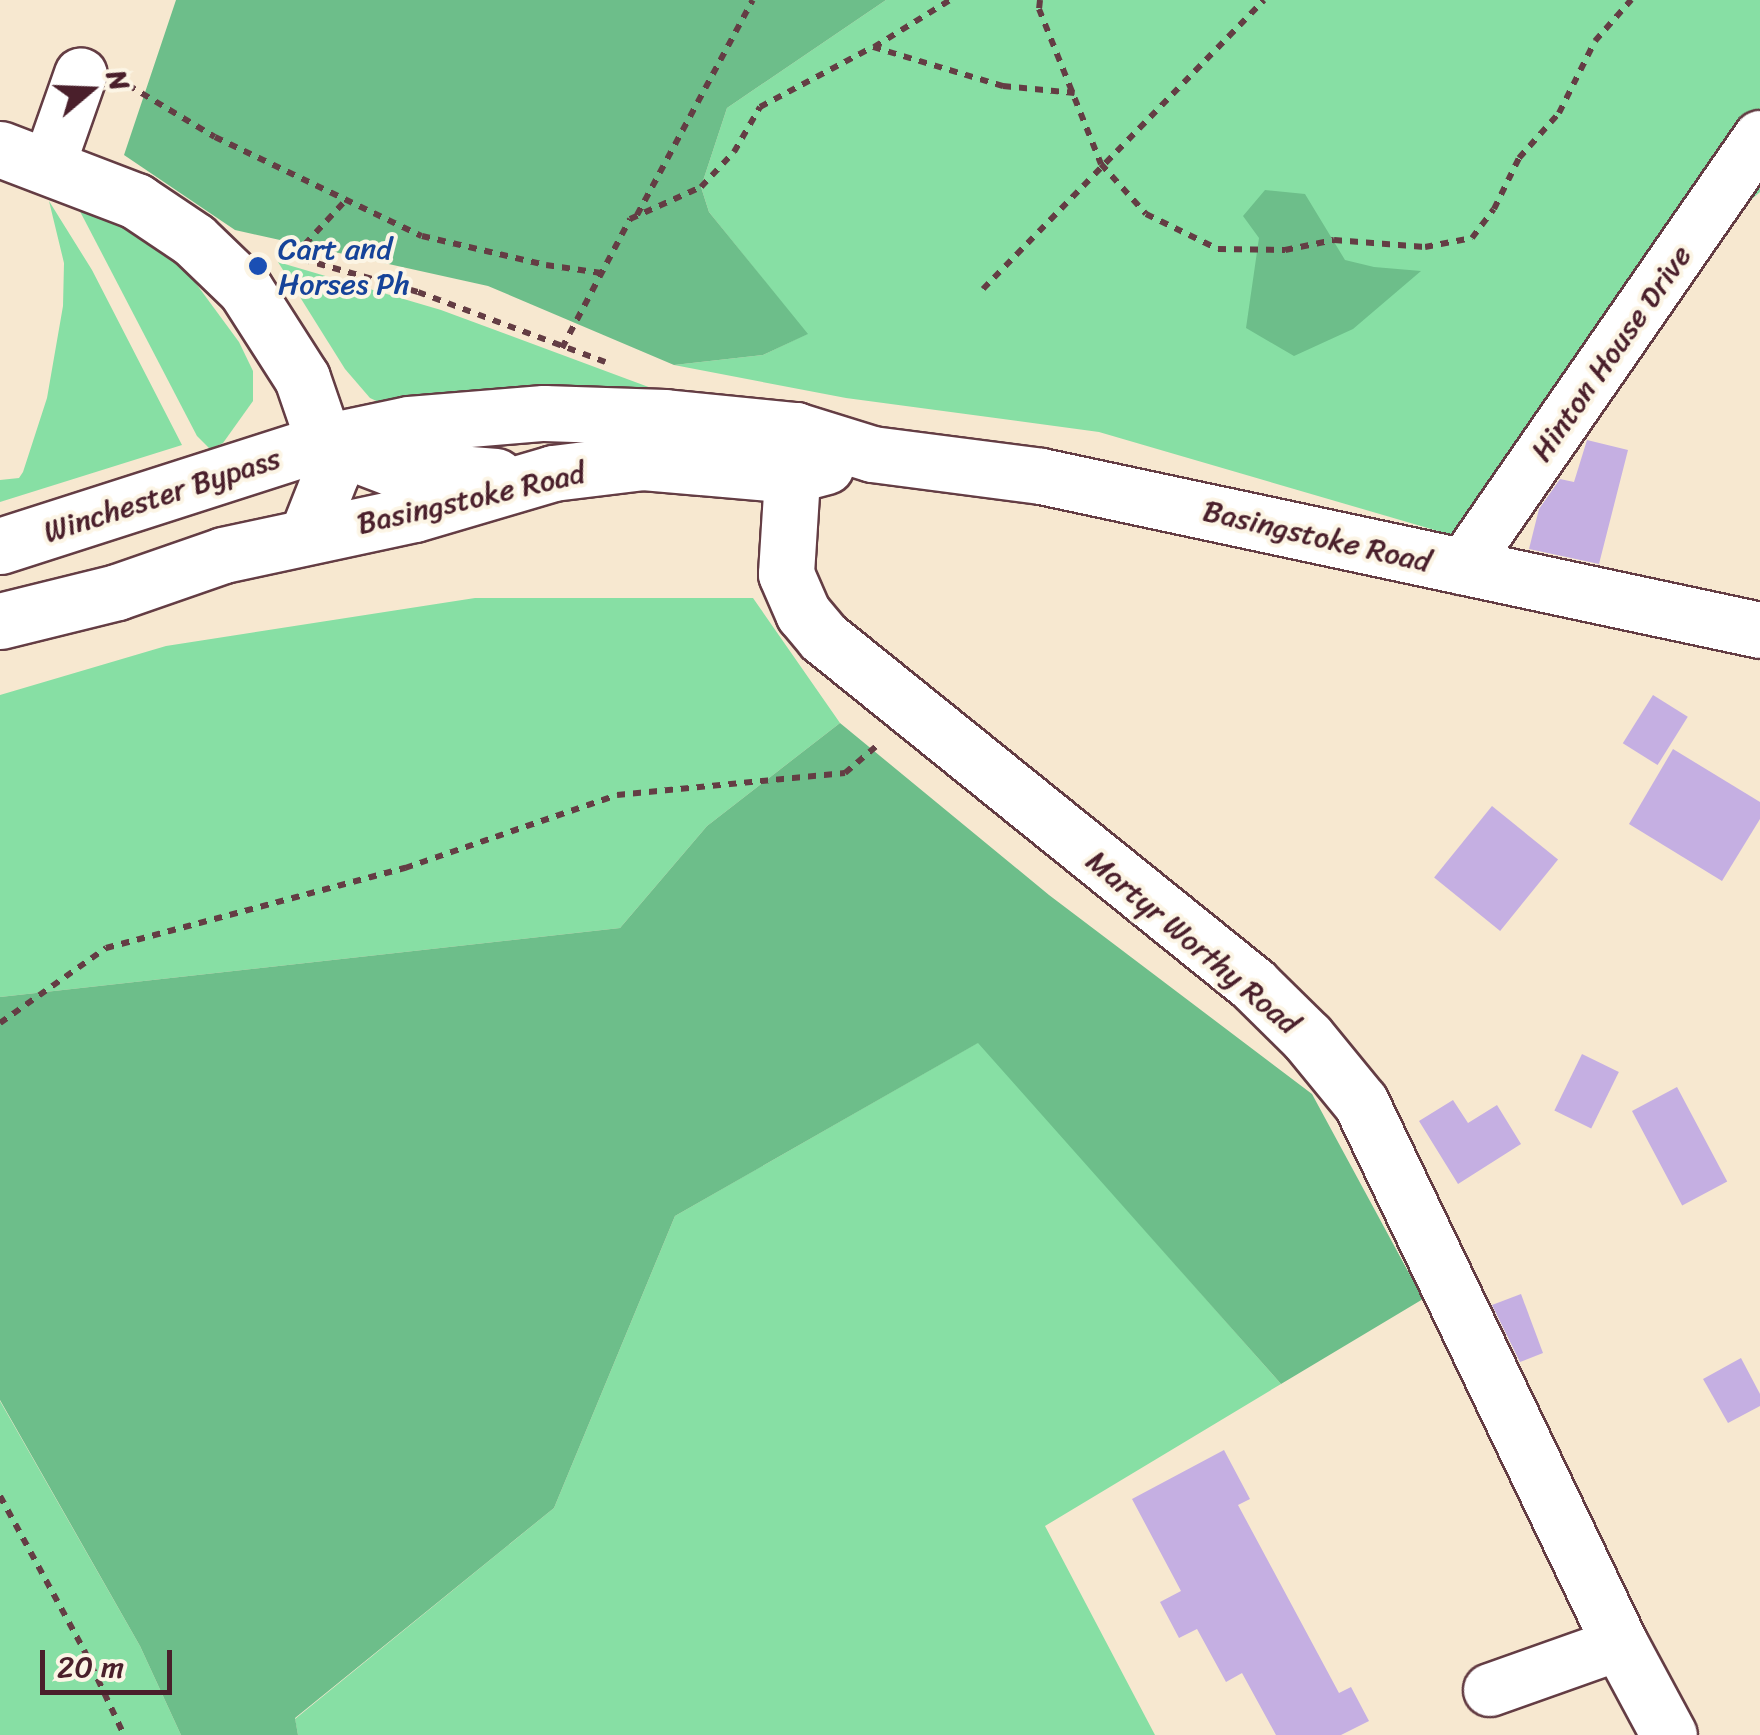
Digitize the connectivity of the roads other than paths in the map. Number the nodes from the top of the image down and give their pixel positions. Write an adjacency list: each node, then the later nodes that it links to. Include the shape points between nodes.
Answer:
1 (105, 79): 3 (lane)
2 (1760, 137): 9 (lane, Hinton House Drive)
3 (25, 157): 4 (main road, via 136,201 194,240 245,289 302,378)
4 (324, 442): 5 (main road, Basingstoke Road, via 410,424 544,413 664,417); 6 (main road, via 392,468); 7 (main road, via 331,474); 8 (main road, Winchester Bypass)
5 (794, 452): 6 (main road, Basingstoke Road); 9 (main road, Basingstoke Road, via 872,454 1042,476); 12 (main road, Martyr Worthy Road, via 786,574 822,637 1253,984 1308,1037 1361,1103)
6 (526, 478): 7 (main road, Basingstoke Road, via 414,514)
7 (307, 535): 10 (main road)
8 (0, 546)
9 (1462, 568): 11 (main road, Basingstoke Road)
10 (0, 622)
11 (1760, 630)
12 (1620, 1644): 13 (lane); 14 (main road, Martyr Worthy Road)
13 (1490, 1690)
14 (1670, 1735)

